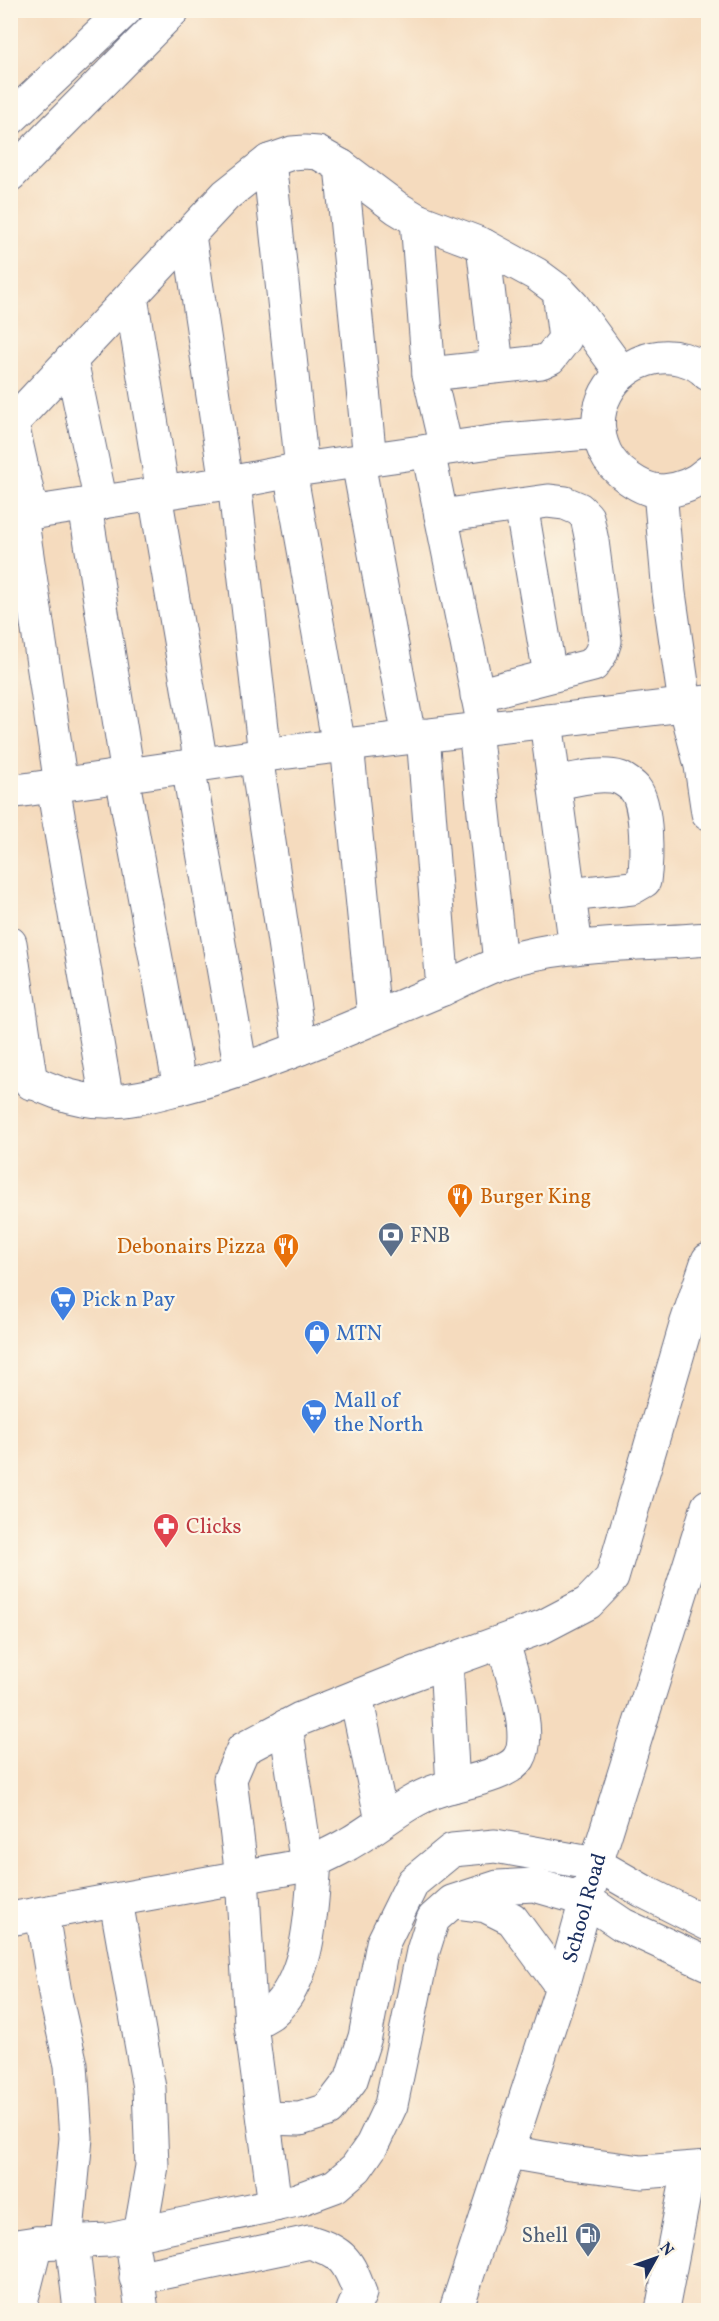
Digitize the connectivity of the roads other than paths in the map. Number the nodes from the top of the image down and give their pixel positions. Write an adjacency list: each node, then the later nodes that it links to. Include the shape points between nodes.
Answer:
1 (125, 10): 3 (main road)
2 (173, 10): 6 (main road)
3 (10, 118)
4 (269, 161): 5 (main road, via 305,152 318,153); 8 (main road, via 226,195); 21 (main road)
5 (341, 166): 7 (main road); 20 (main road)
6 (10, 175)
7 (417, 220): 9 (main road); 16 (main road)
8 (189, 235): 11 (main road); 23 (main road)
9 (483, 245): 10 (main road); 13 (main road)
10 (559, 291): 13 (main road, via 565,339 557,351 541,362); 15 (main road)
11 (131, 297): 12 (main road); 25 (main road)
12 (71, 360): 17 (main road); 26 (main road)
13 (497, 366): 16 (main road)
14 (707, 371): 15 (main road, via 684,359 662,356)
15 (621, 372): 18 (main road, via 607,389 599,410)
16 (429, 374): 19 (main road)
17 (11, 425): 28 (main road)
18 (599, 432): 19 (main road); 24 (main road, via 605,453 618,471 636,483)
19 (437, 450): 20 (main road); 29 (main road)
20 (364, 461): 21 (main road); 35 (main road)
21 (296, 470): 23 (main road); 36 (main road)
22 (708, 472): 24 (main road, via 699,481)
23 (230, 483): 25 (main road); 37 (main road)
24 (660, 491): 32 (main road, via 669,593)
25 (159, 494): 26 (main road); 38 (main road)
26 (93, 504): 28 (main road); 39 (main road)
27 (521, 505): 29 (main road); 30 (main road); 30 (main road, via 548,501 579,508 587,516 592,541 605,641 593,665)
28 (21, 514): 41 (main road)
29 (441, 516): 31 (main road)
30 (550, 675): 31 (main road)
31 (477, 695): 34 (main road)
32 (697, 703): 33 (main road); 43 (main road)
33 (546, 721): 34 (main road); 40 (main road)
34 (480, 729): 35 (main road); 48 (main road)
35 (416, 736): 36 (main road); 49 (main road)
36 (343, 745): 37 (main road); 50 (main road)
37 (261, 755): 38 (main road); 51 (main road)
38 (195, 765): 39 (main road); 52 (main road)
39 (125, 776): 41 (main road); 54 (main road)
40 (555, 783): 44 (main road); 44 (main road, via 620,778 635,789 643,808 644,880 632,888)
41 (57, 786): 42 (main road); 55 (main road)
42 (10, 792)
43 (708, 813)
44 (569, 895): 47 (main road)
45 (708, 939): 47 (main road)
46 (10, 943): 53 (main road)
47 (576, 948): 48 (main road)
48 (500, 963): 49 (main road)
49 (443, 988): 50 (main road)
50 (374, 1017): 51 (main road)
51 (300, 1048): 52 (main road)
52 (242, 1070): 54 (main road)
53 (21, 1075): 55 (main road, via 60,1092)
54 (180, 1088): 55 (main road)
55 (107, 1101)
56 (708, 1260): 58 (main road, via 612,1578 588,1603)
57 (708, 1506): 65 (main road, School Road)
58 (503, 1642): 59 (main road); 62 (main road, via 521,1712 524,1740 519,1759 506,1770)
59 (446, 1662): 60 (main road); 62 (main road)
60 (356, 1697): 61 (main road); 63 (main road)
61 (286, 1726): 64 (main road); 66 (main road, via 243,1749 230,1779)
62 (453, 1786): 63 (main road, via 436,1791)
63 (382, 1821): 64 (main road)
64 (311, 1863): 66 (main road); 75 (main road, via 304,1955 290,1990 271,2012)
65 (596, 1864): 67 (main road, School Road); 72 (main road); 76 (main road, via 495,1846 452,1850 413,1882 383,1943 365,2037 351,2080 328,2110 300,2119)
66 (242, 1877): 68 (main road); 75 (main road)
67 (586, 1900): 69 (main road, via 534,1885 498,1887); 73 (main road, via 623,1925); 74 (main road, School Road)
68 (116, 1901): 70 (main road); 80 (main road, via 149,2088 152,2166)
69 (452, 1902): 74 (main road, via 486,1905 513,1919); 79 (main road, via 433,1919 391,2105 372,2145 356,2168 335,2186)
70 (42, 1914): 71 (main road); 81 (main road, via 70,2065 76,2138)
71 (10, 1919)
72 (708, 1924)
73 (708, 1964)
74 (562, 1987): 77 (main road, School Road)
75 (251, 2024): 76 (main road)
76 (264, 2118): 79 (main road)
77 (508, 2152): 78 (main road, via 642,2172); 87 (main road, School Road)
78 (699, 2168): 88 (main road)
79 (275, 2205): 80 (main road)
80 (136, 2234): 81 (main road, via 110,2240); 82 (main road)
81 (46, 2243): 83 (main road); 84 (main road)
82 (136, 2277): 85 (main road); 86 (main road, via 310,2242 333,2249 351,2269 360,2294)
83 (19, 2310)
84 (80, 2310)
85 (142, 2310)
86 (354, 2310)
87 (456, 2310)
88 (663, 2310)

